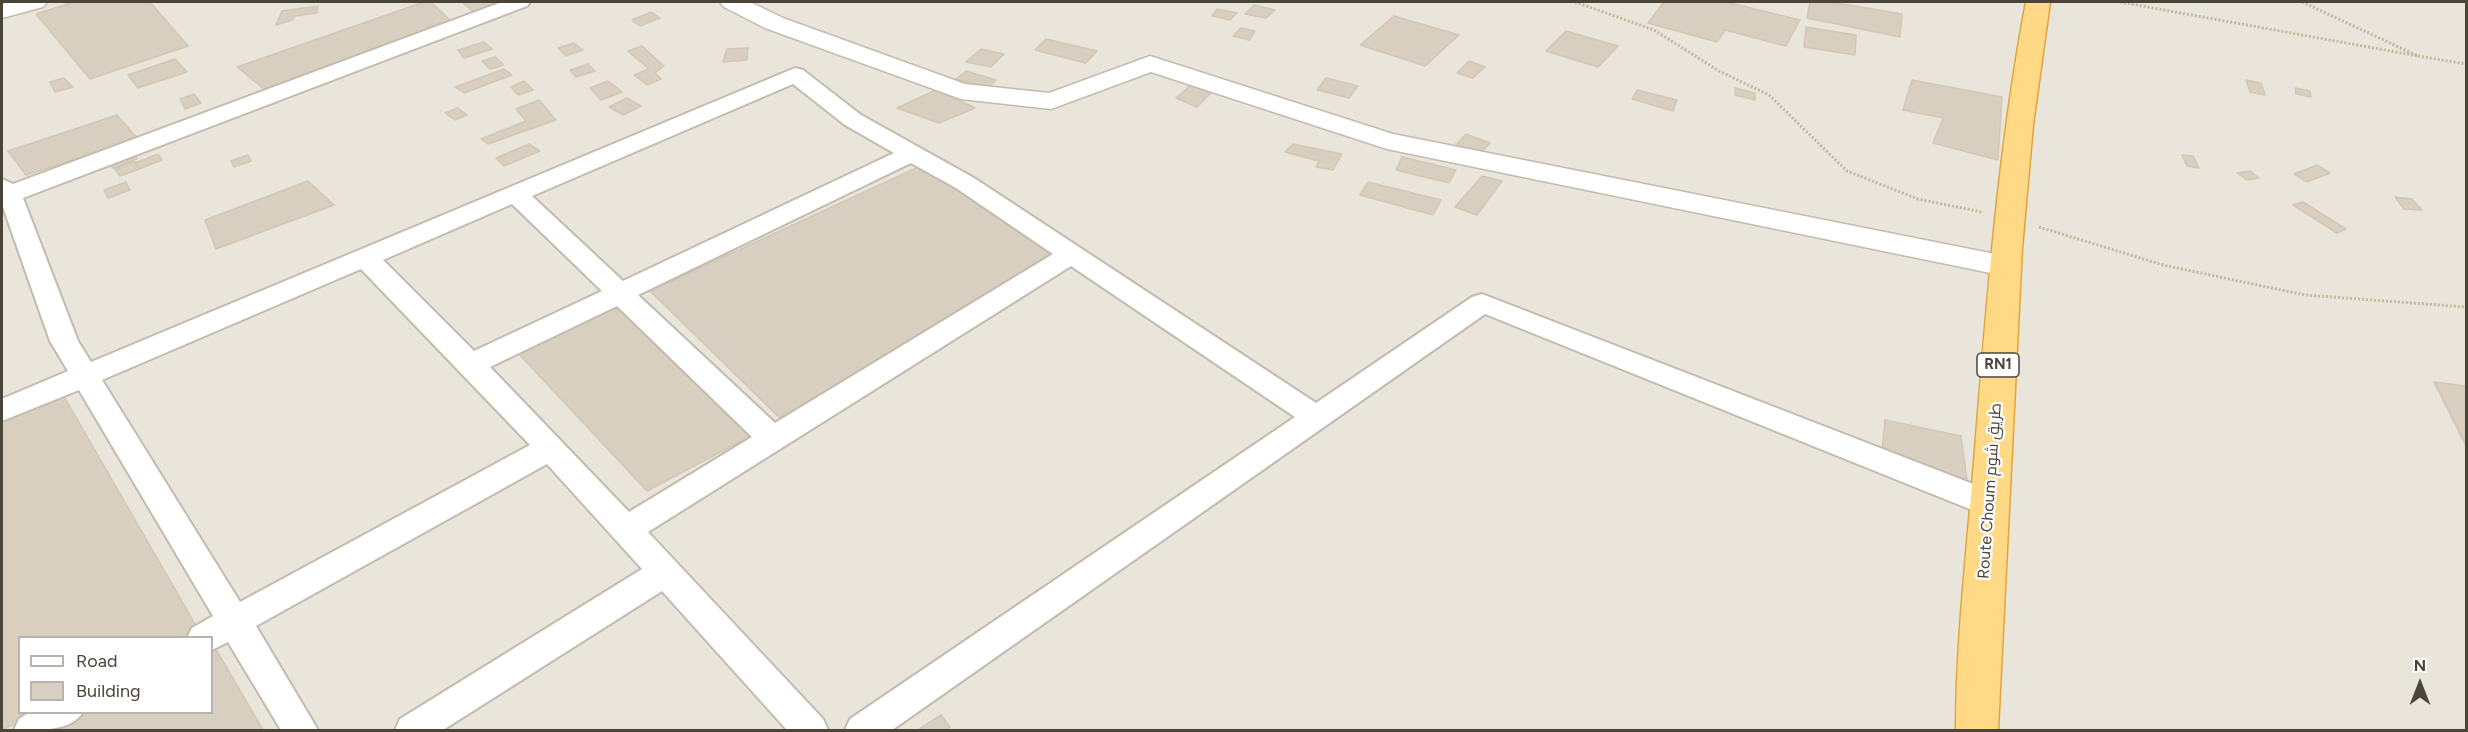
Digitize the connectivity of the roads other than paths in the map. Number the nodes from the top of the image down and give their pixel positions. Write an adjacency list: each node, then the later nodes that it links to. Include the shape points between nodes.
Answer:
1 (35, 2): 5 (street)
2 (520, 2): 7 (street)
3 (732, 2): 11 (street, via 774,23 961,91 1051,101 1150,64 1387,141)
4 (2038, 2): 11 (highway, Route Choum طريق شوم / RN1, via 2028,51)
5 (2, 11)
6 (912, 153): 8 (street, via 853,120 795,75); 9 (street); 12 (street)
7 (4, 193): 14 (street, via 14,202 63,340)
8 (515, 193): 10 (street); 12 (street)
9 (1072, 254): 16 (street); 17 (street)
10 (364, 256): 13 (street); 14 (street)
11 (2005, 266): 19 (highway, Route Choum طريق شوم / RN1)
12 (620, 293): 13 (street); 17 (street)
13 (470, 365): 18 (street)
14 (85, 376): 15 (street); 22 (street)
15 (2, 411)
16 (1316, 417): 19 (street, via 1482,303); 29 (street)
17 (773, 439): 20 (street)
18 (551, 448): 20 (street); 22 (street)
19 (1988, 503): 30 (highway, Route Choum طريق شوم / RN1)
20 (626, 530): 21 (street)
21 (665, 572): 27 (street); 28 (street)
22 (234, 621): 23 (street); 26 (street)
23 (208, 636)
24 (61, 714): 25 (street)
25 (32, 730)
26 (300, 730)
27 (413, 730)
28 (810, 730)
29 (863, 730)
30 (1977, 730)

